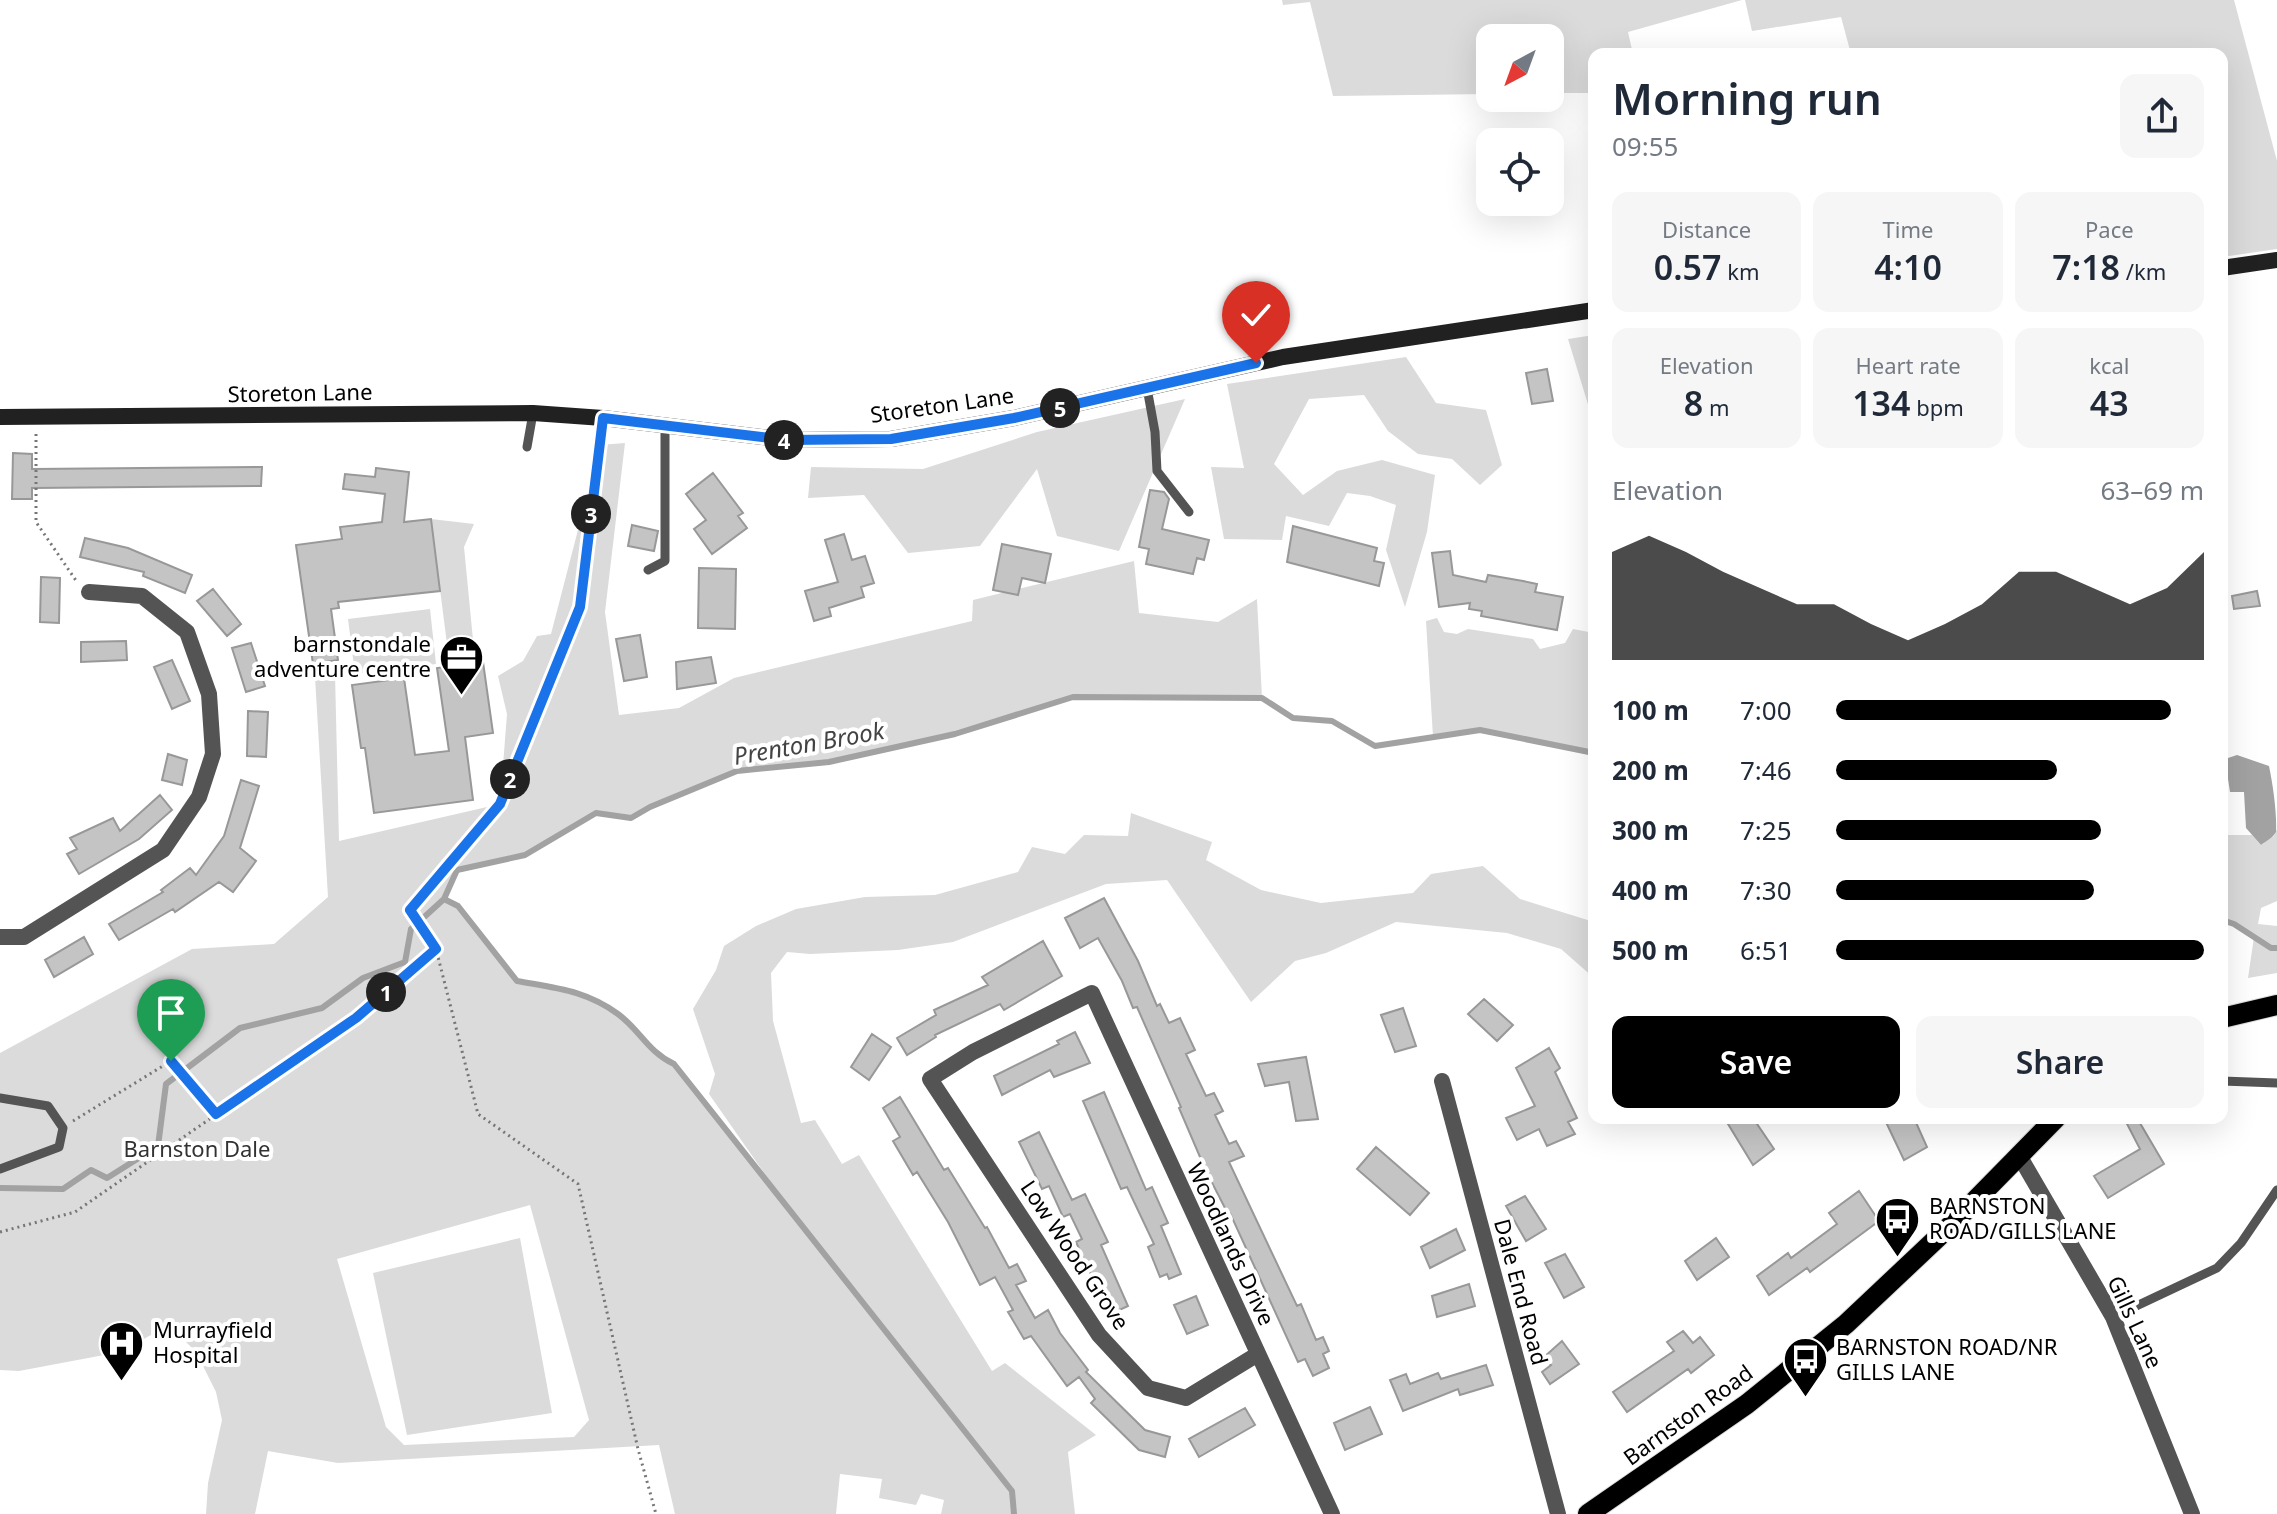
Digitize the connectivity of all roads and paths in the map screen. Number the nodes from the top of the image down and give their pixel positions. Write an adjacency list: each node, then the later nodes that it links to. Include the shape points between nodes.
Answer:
1 (2277, 260): 2 (street)
2 (2228, 267)
3 (1588, 311): 4 (street, Storeton Lane, via 1283,357)
4 (1147, 388): 9 (street, Storeton Lane, via 891,439 787,440); 11 (lane, via 1157,471)
5 (533, 413): 7 (street, Storeton Lane); 8 (street, Storeton Lane); 10 (lane)
6 (0, 417): 7 (street, Storeton Lane)
7 (37, 417): 13 (path, via 36,522 75,581)
8 (603, 418): 9 (street, Storeton Lane); 15 (path, via 580,607 500,804 410,910)
9 (665, 426): 12 (lane, via 665,561)
10 (527, 447)
11 (1189, 512)
12 (648, 570)
13 (89, 592): 14 (street, via 142,596 187,632 209,694 213,754 199,797 163,850 24,937)
14 (0, 937)
15 (436, 949): 23 (path, via 356,1018); 32 (path, via 478,1114 578,1184)
16 (1092, 993): 31 (street, Woodlands Drive); 31 (street, Low Wood Grove, via 930,1079 1099,1335 1148,1388 1186,1398)
17 (2277, 1005): 18 (main road)
18 (2228, 1017)
19 (1442, 1081): 34 (street, Dale End Road)
20 (2228, 1081): 21 (lane)
21 (2277, 1083)
22 (0, 1098): 25 (lane, via 48,1106)
23 (216, 1114): 25 (path, via 171,1061); 29 (path, via 75,1212)
24 (2050, 1124): 26 (main road, Barnston Road)
25 (63, 1128): 27 (lane, via 59,1147)
26 (2020, 1157): 30 (street, Gills Lane); 35 (main road, Barnston Road, via 1846,1324 1747,1404)
27 (0, 1169)
28 (2277, 1190): 30 (lane, via 2217,1268)
29 (0, 1232)
30 (2113, 1317): 36 (street, Gills Lane)
31 (1258, 1354): 33 (street, Woodlands Drive)
32 (656, 1514)
33 (1332, 1514)
34 (1558, 1514)
35 (1588, 1514)
36 (2192, 1514)

